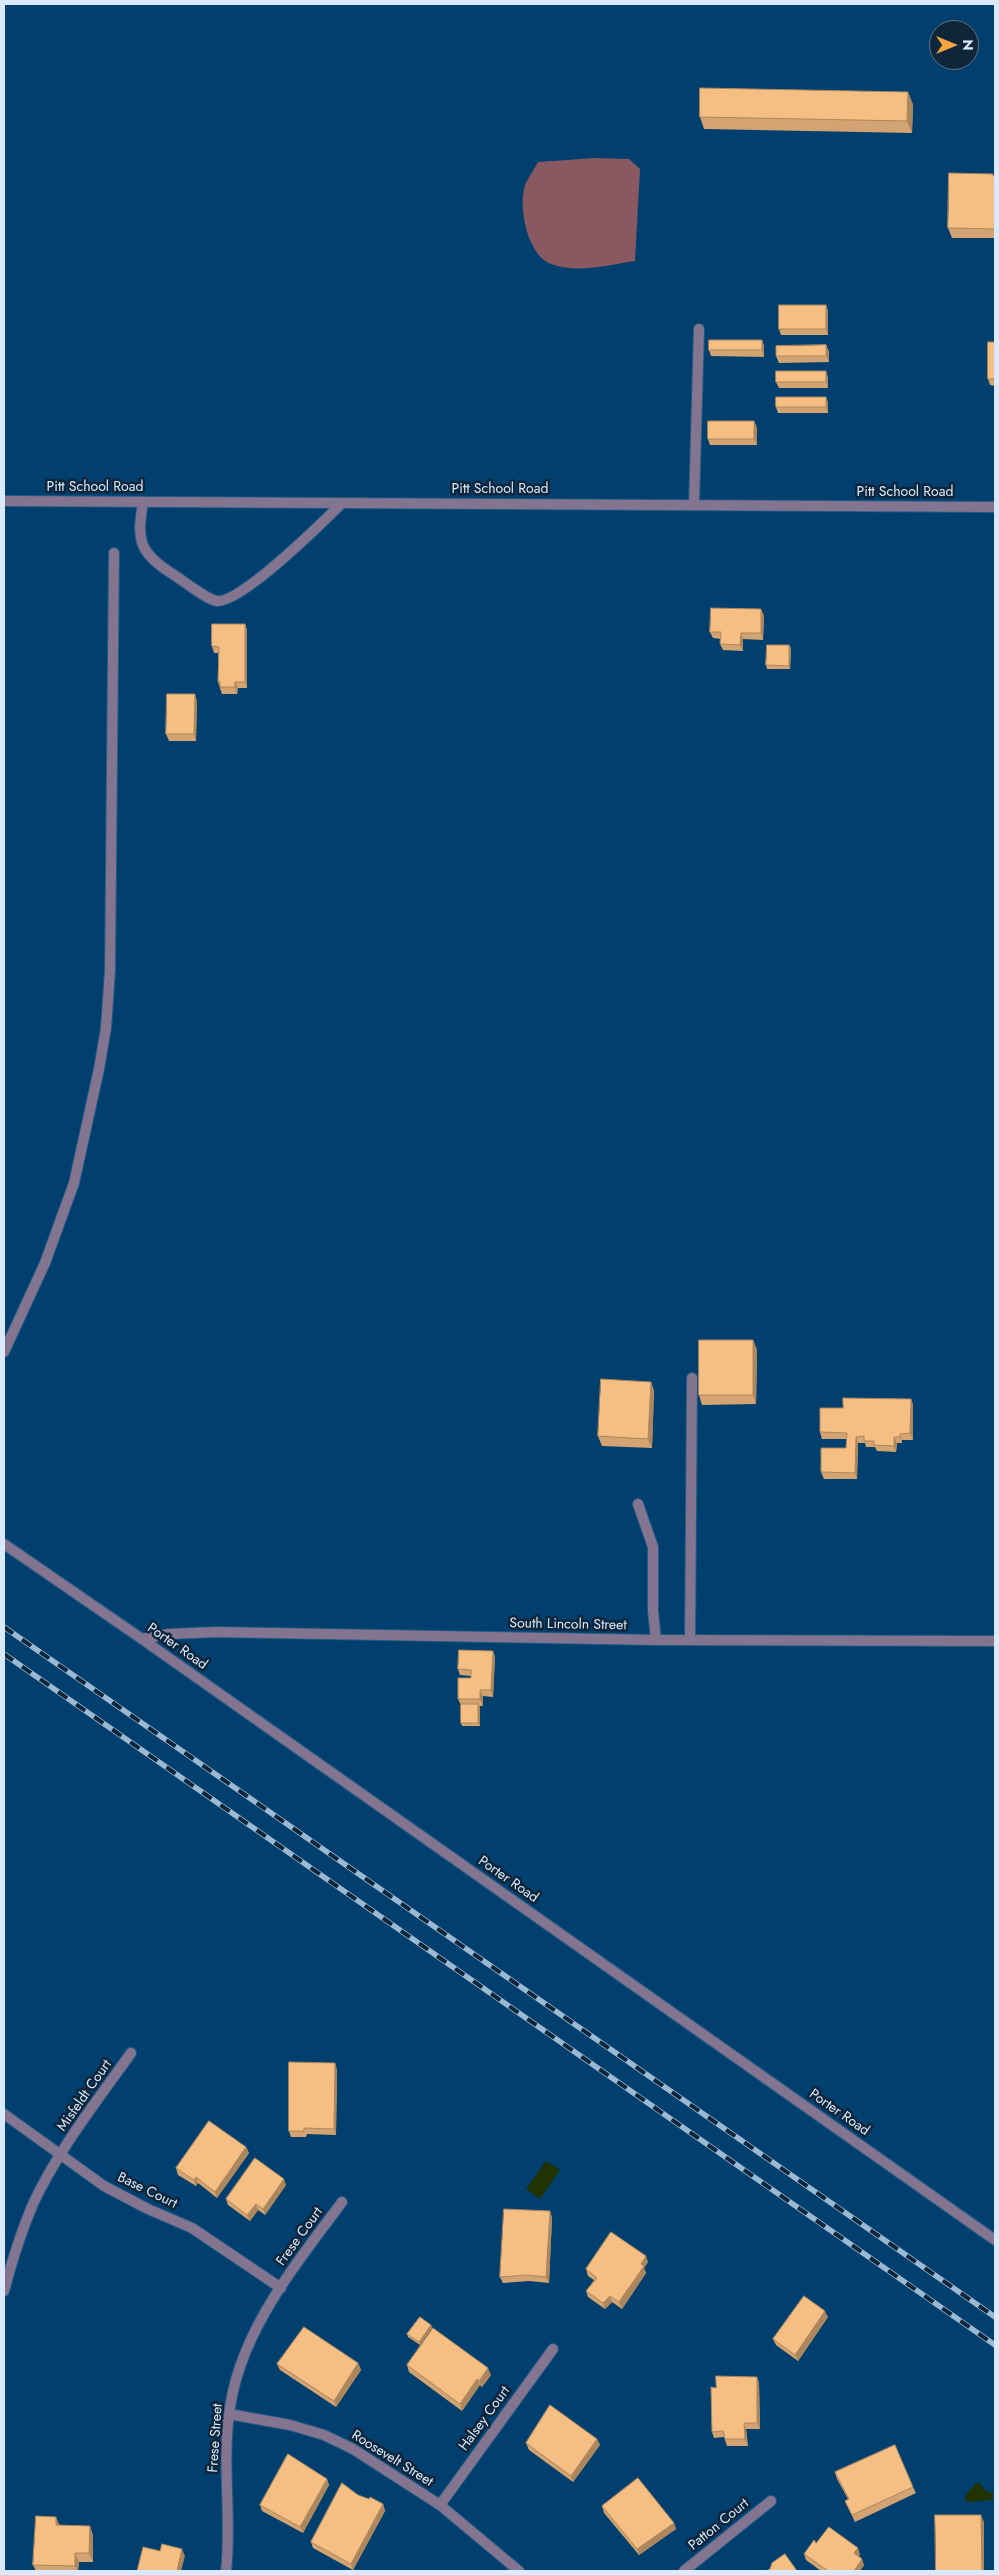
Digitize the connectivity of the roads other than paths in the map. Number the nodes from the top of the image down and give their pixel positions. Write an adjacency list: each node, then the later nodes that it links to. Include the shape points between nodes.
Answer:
1 (699, 329): 5 (street)
2 (4, 501): 3 (street, Pitt School Road)
3 (143, 502): 4 (street, Pitt School Road); 4 (street, via 140,537 152,561 215,601 230,599 246,588)
4 (342, 503): 5 (street, Pitt School Road)
5 (694, 505): 6 (street, Pitt School Road)
6 (995, 507)
7 (114, 553): 8 (street, via 111,960 106,1028 74,1183 45,1263)
8 (4, 1352)
9 (692, 1378): 14 (street)
10 (638, 1504): 13 (street, via 653,1547)
11 (4, 1544): 12 (street, Porter Road)
12 (142, 1639): 13 (street, South Lincoln Street, via 216,1632); 20 (street, Porter Road)
13 (656, 1640): 14 (street, South Lincoln Street)
14 (690, 1640): 15 (street, South Lincoln Street)
15 (995, 1641)
16 (131, 2053): 18 (street, Misfeldt Court)
17 (4, 2114): 18 (street, Base Court)
18 (61, 2154): 21 (street, Base Court, via 104,2186 192,2228); 22 (street, Misfeldt Court, via 34,2203 15,2250)
19 (342, 2202): 21 (street, Frese Court)
20 (995, 2240)
21 (281, 2288): 24 (street, Frese Street, via 262,2316 237,2374)
22 (4, 2291)
23 (553, 2349): 26 (street, Halsey Court)
24 (229, 2414): 26 (street, Roosevelt Street, via 324,2435 353,2449); 27 (street, Frese Street)
25 (771, 2501): 29 (street, Patton Court)
26 (440, 2505): 28 (street, Roosevelt Street)
27 (226, 2571)
28 (518, 2571)
29 (684, 2571)

